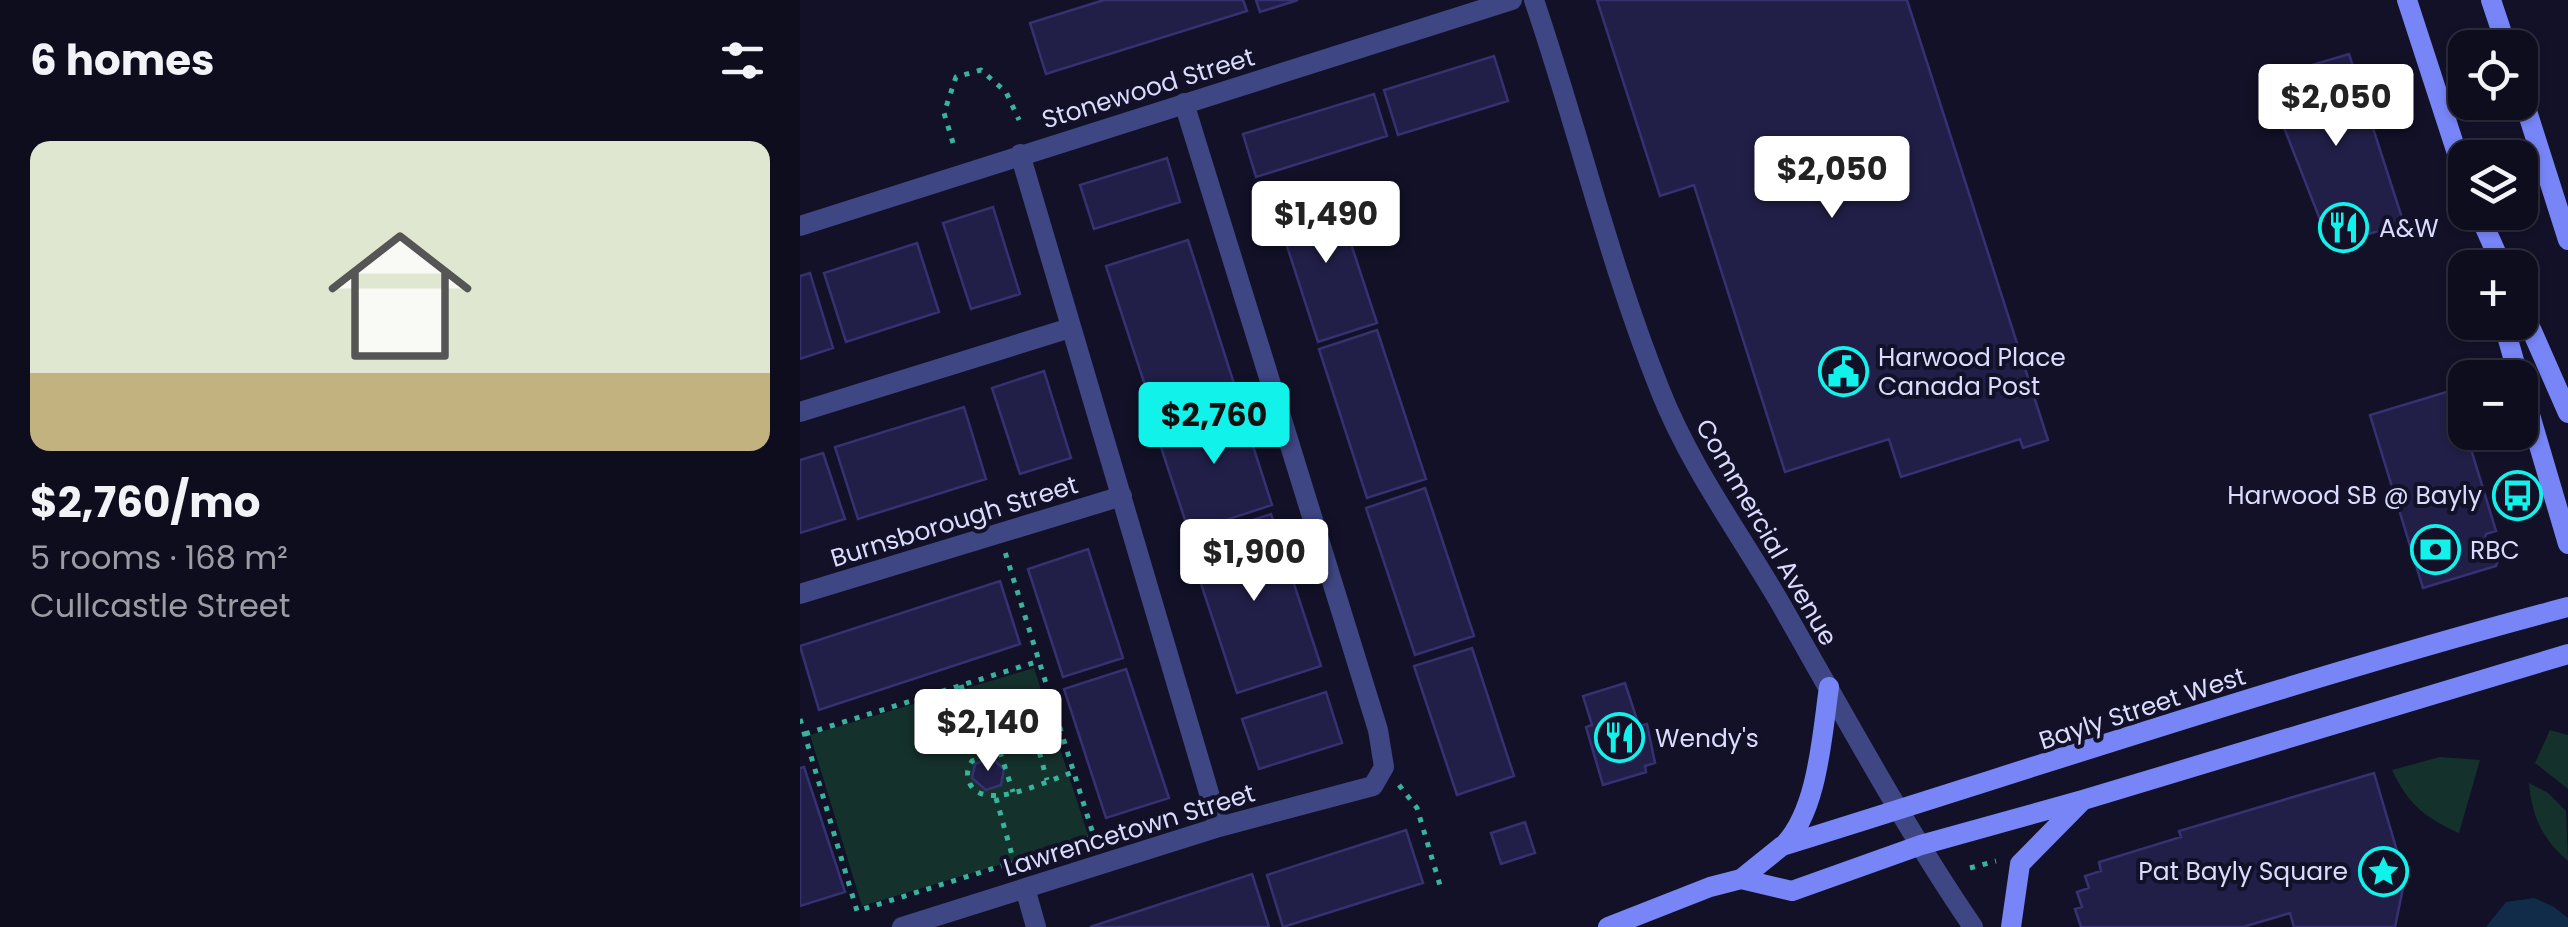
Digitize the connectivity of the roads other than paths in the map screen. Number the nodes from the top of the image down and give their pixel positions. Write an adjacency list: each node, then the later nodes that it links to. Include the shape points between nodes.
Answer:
1 (1512, 0): 6 (street, Stonewood Street)
2 (1534, 0): 22 (street, Commercial Avenue, via 1660,392 1728,523)
3 (2409, 0): 8 (main road)
4 (2491, 0): 5 (main road)
5 (2500, 30)
6 (1184, 102): 9 (street, Stonewood Street); 25 (street, Lawrencetown Street, via 1384,767 1373,786)
7 (2530, 120): 11 (main road)
8 (2453, 140)
9 (1020, 154): 10 (street, Stonewood Street); 12 (street)
10 (800, 226)
11 (2568, 240)
12 (1070, 328): 14 (street); 17 (street)
13 (2536, 340): 15 (main road)
14 (800, 412)
15 (2568, 412)
16 (2538, 441): 18 (main road)
17 (1122, 496): 19 (street, Burnsborough Street); 25 (street)
18 (2568, 544)
19 (800, 594)
20 (2568, 607): 24 (main road, Bayly Street West)
21 (2568, 654): 23 (main road, Bayly Street West)
22 (1829, 688): 24 (street, Commercial Avenue); 27 (main road, via 1816,774 1793,836)
23 (2083, 800): 26 (main road, Bayly Street West); 34 (main road, via 2020,864)
24 (1899, 812): 26 (street, Commercial Avenue); 27 (main road, Bayly Street West)
25 (1219, 827): 29 (street, Lawrencetown Street)
26 (1921, 845): 28 (main road, Bayly Street West, via 1792,891); 33 (street, Commercial Avenue)
27 (1782, 846): 28 (main road, Bayly Street West)
28 (1741, 879): 32 (main road, Bayly Street West)
29 (1025, 888): 30 (street, Lawrencetown Street); 31 (street)
30 (902, 927)
31 (1036, 927)
32 (1608, 927)
33 (1973, 927)
34 (2011, 927)

